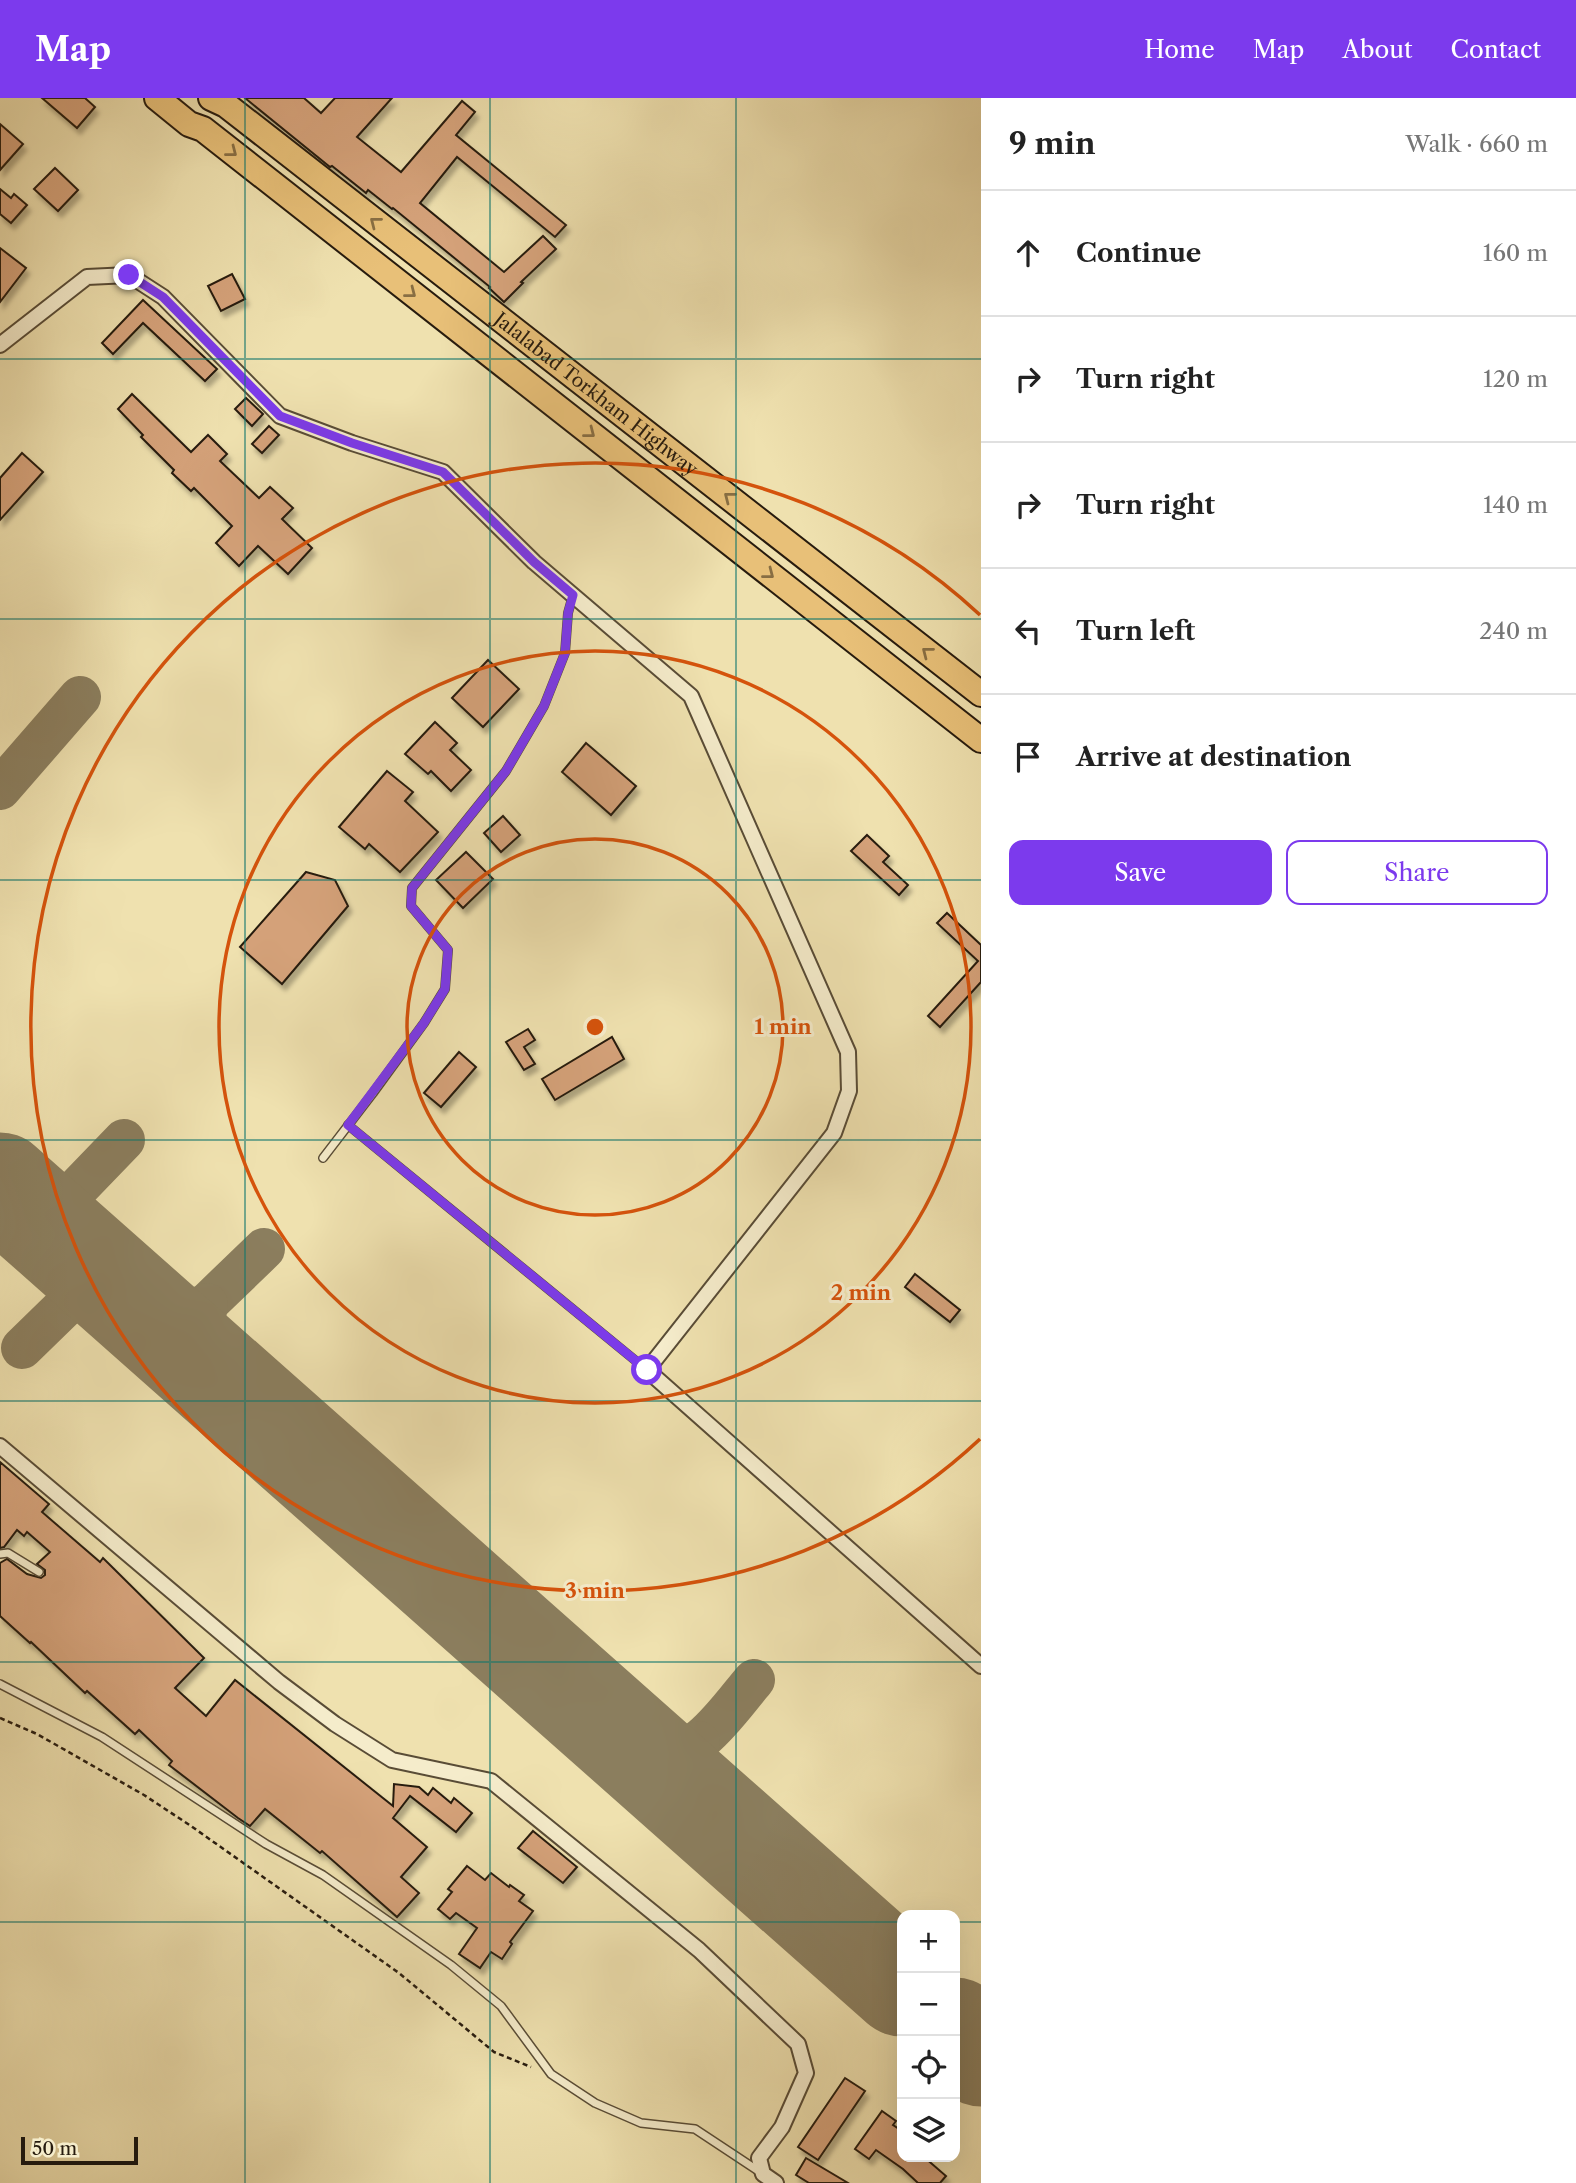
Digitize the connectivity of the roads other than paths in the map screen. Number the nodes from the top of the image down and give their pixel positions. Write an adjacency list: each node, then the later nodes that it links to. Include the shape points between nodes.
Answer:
1 (158, 98): 2 (highway, via 190,124)
2 (217, 111): 5 (highway, Jalalabad Torkham Highway, one-way to 2); 6 (highway, one-way to 6)
3 (3, 339): 4 (street, via 87,277 129,275 163,297 280,416 443,472)
4 (573, 595): 7 (lane, via 565,653 544,706 506,771 412,888 411,906 448,950 445,989); 9 (street, via 691,696 848,1052 849,1091 834,1133)
5 (981, 694)
6 (981, 740)
7 (348, 1125): 8 (lane); 9 (lane)
8 (323, 1158)
9 (647, 1370): 13 (street)
10 (0, 1446): 15 (street, via 335,1724 393,1760 491,1781 699,1950 798,2044 806,2073 782,2127 759,2158)
11 (0, 1554): 12 (lane, via 9,1553)
12 (39, 1572)
13 (981, 1666)
14 (0, 1684): 15 (lane, via 102,1737 265,1844 323,1875 501,2006 551,2074 596,2103 641,2123 695,2129)
15 (763, 2174): 16 (street)
16 (776, 2183)

